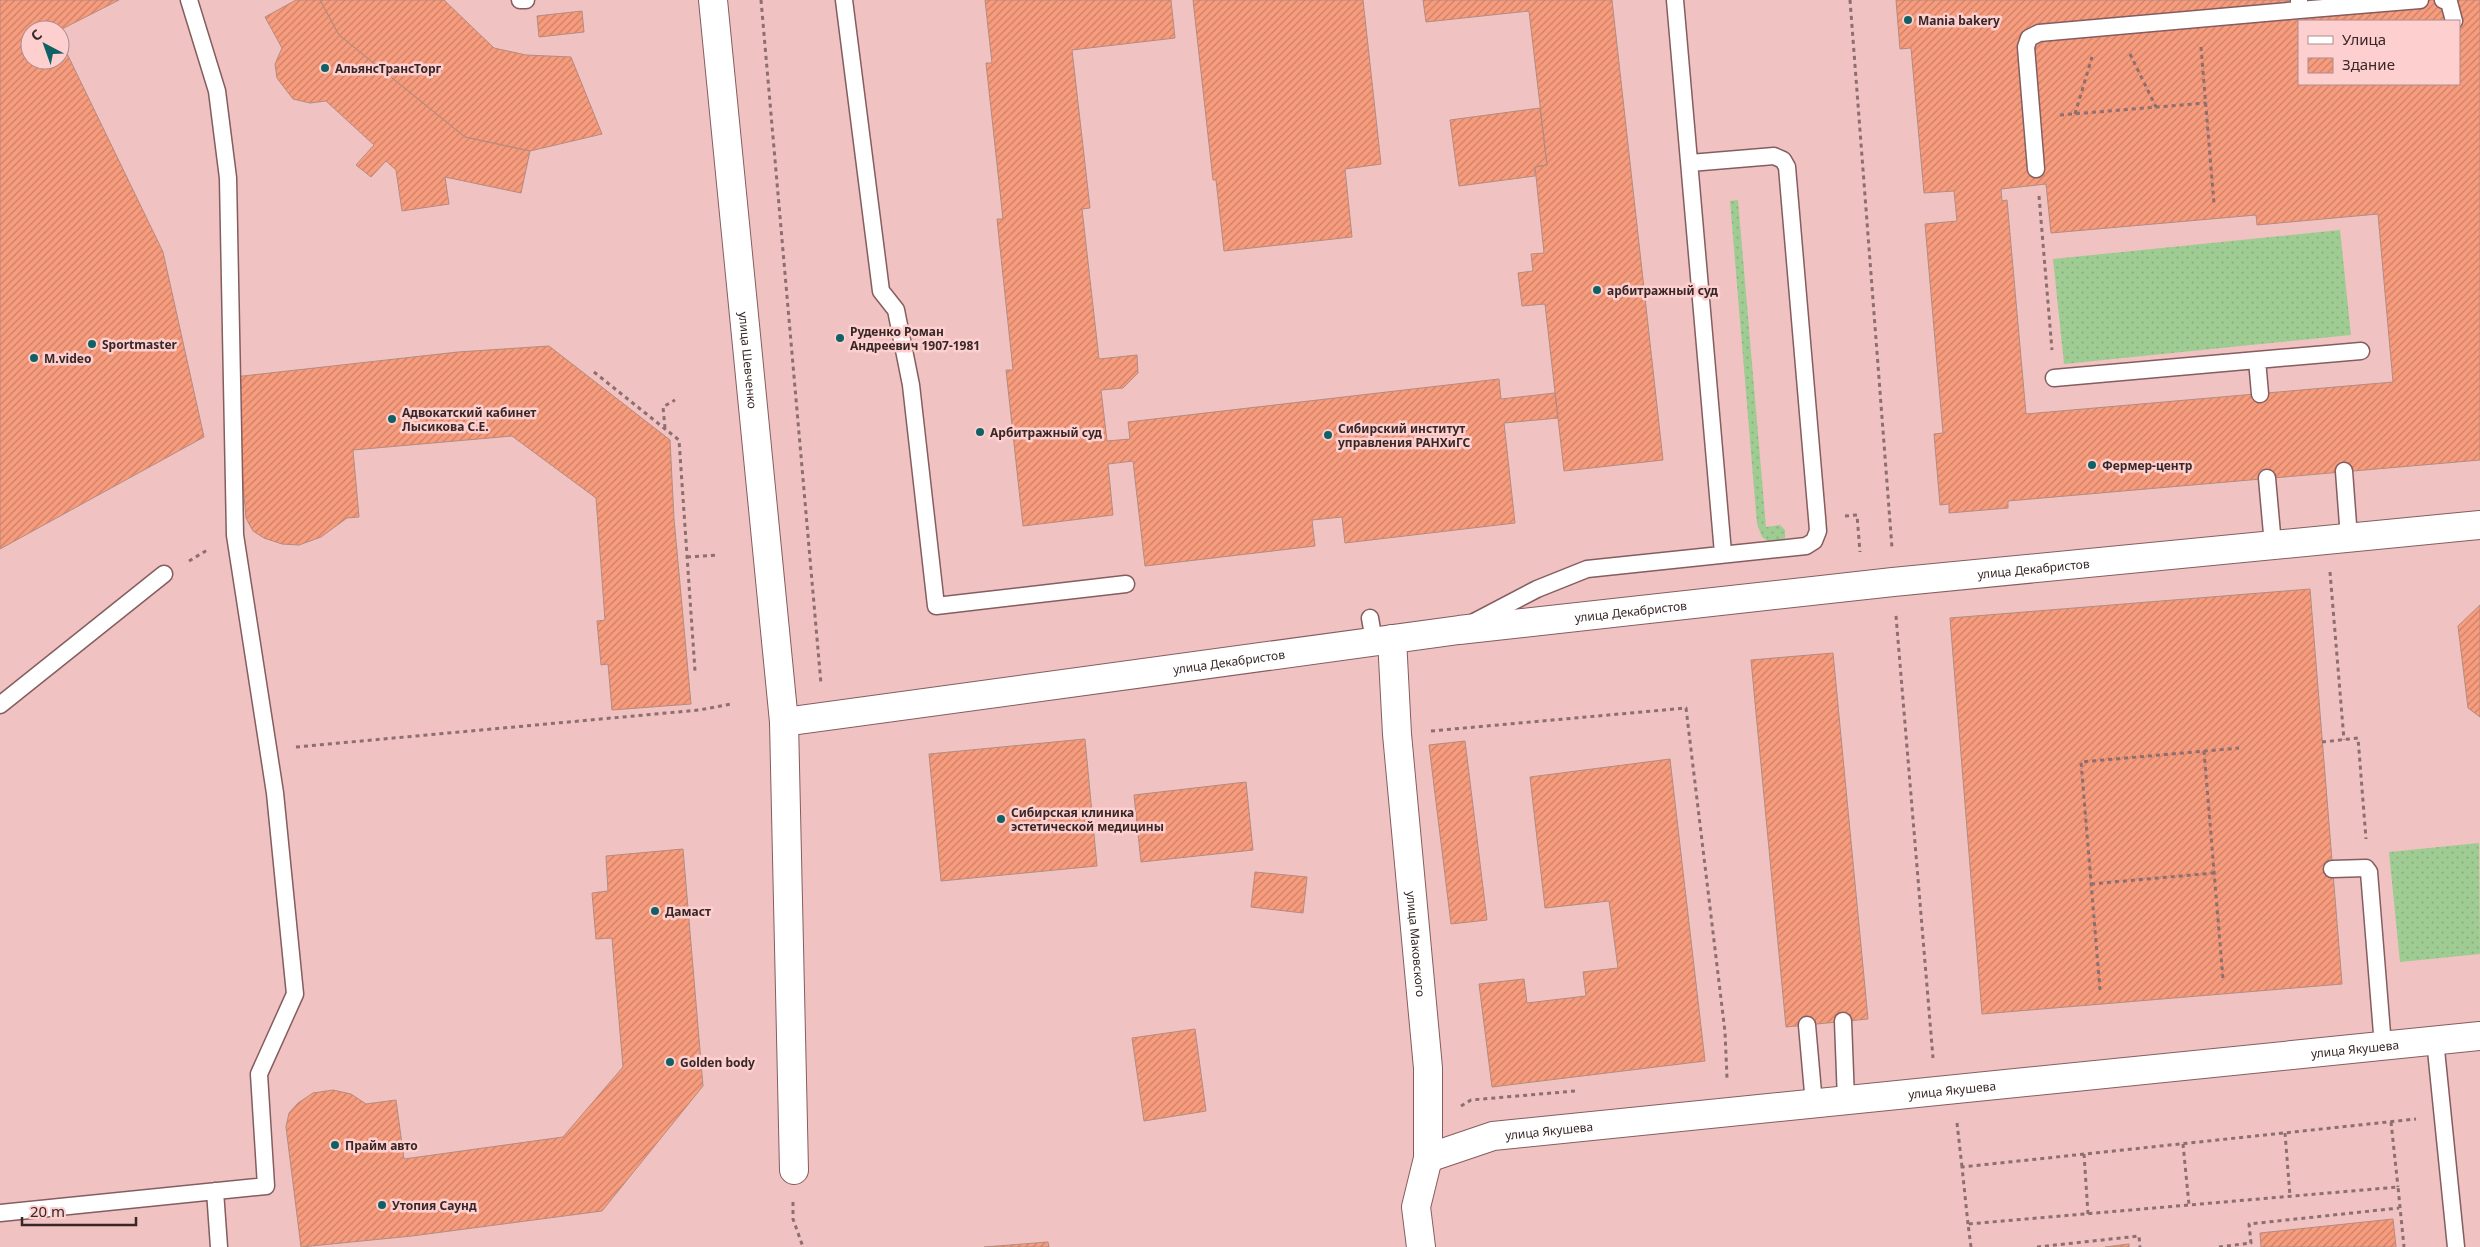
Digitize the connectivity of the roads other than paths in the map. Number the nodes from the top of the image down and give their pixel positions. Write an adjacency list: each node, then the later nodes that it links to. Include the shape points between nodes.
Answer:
1 (189, 0): 39 (lane, via 217,91 228,178 235,535 275,793 295,994 259,1074 266,1186)
2 (520, 0): 3 (lane)
3 (526, 0)
4 (713, 0): 28 (street, улица Шевченко)
5 (844, 0): 24 (lane, via 881,291 896,310 911,385 936,606)
6 (1675, 0): 11 (lane)
7 (2420, 0): 9 (lane)
8 (2443, 0): 10 (lane, via 2450,2)
9 (2299, 5): 12 (lane, via 2199,19 2038,33 2029,38 2026,47)
10 (2454, 20)
11 (1690, 163): 22 (lane); 22 (lane, via 1774,156 1783,160 1787,167 1816,499 1818,531 1814,541 1806,546)
12 (2036, 169)
13 (2361, 351): 14 (lane)
14 (2257, 360): 15 (lane); 16 (lane)
15 (2054, 378)
16 (2260, 394)
17 (2344, 472): 20 (lane)
18 (2267, 478): 21 (lane)
19 (2480, 525): 20 (street, улица Декабристов)
20 (2349, 538): 21 (street, улица Декабристов)
21 (2273, 545): 25 (street, улица Декабристов, via 1893,582)
22 (1723, 553): 25 (lane, via 1587,568 1537,589)
23 (164, 574): 27 (lane)
24 (1126, 584)
25 (1459, 630): 26 (street, улица Декабристов)
26 (1379, 633): 28 (street, улица Декабристов); 37 (street, улица Маковского, via 1397,734 1428,1068)
27 (0, 705)
28 (784, 722): 38 (street, улица Шевченко)
29 (2332, 869): 34 (lane, via 2366,868 2369,872)
30 (1843, 1021): 35 (lane)
31 (1807, 1025): 36 (lane)
32 (2480, 1036): 33 (street, улица Якушева)
33 (2435, 1040): 34 (street, улица Якушева); 43 (lane)
34 (2383, 1046): 35 (street, улица Якушева)
35 (1846, 1100): 36 (street, улица Якушева)
36 (1814, 1104): 37 (street, улица Якушева, via 1493,1136)
37 (1428, 1158): 42 (street, улица Маковского, via 1416,1207)
38 (794, 1170)
39 (215, 1191): 40 (lane); 41 (lane)
40 (0, 1213)
41 (219, 1247)
42 (1421, 1247)
43 (2456, 1247)

